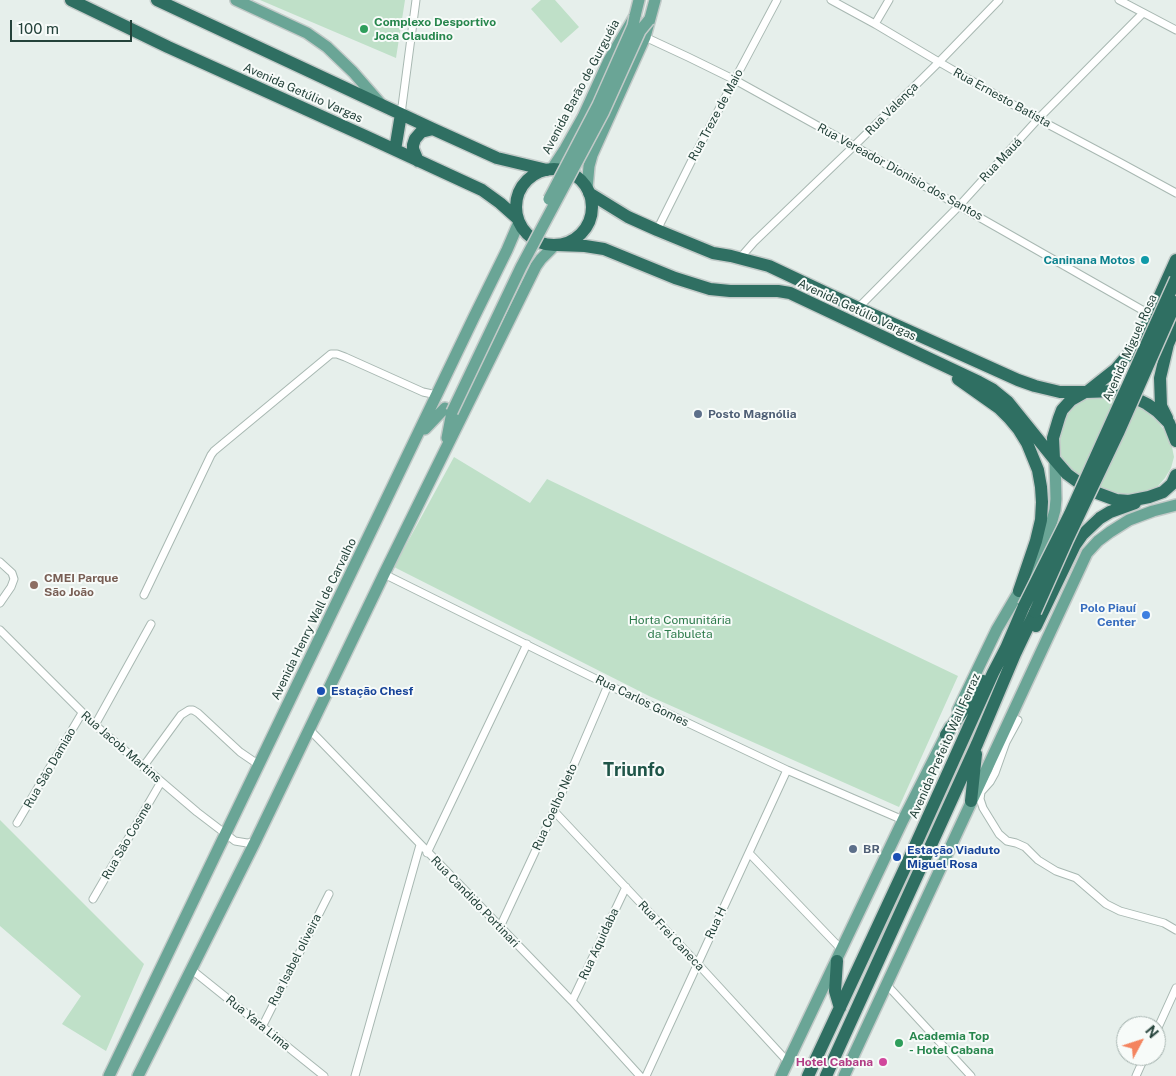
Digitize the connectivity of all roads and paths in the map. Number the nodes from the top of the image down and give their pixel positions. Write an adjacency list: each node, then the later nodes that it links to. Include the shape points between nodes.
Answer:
1 (71, 0): 25 (highway, Avenida Getúlio Vargas)
2 (157, 0): 20 (highway, Avenida Getúlio Vargas)
3 (236, 0): 20 (main road, Avenida Getúlio Vargas, via 322,44)
4 (416, 0): 21 (street)
5 (639, 0): 13 (main road, Avenida Barão de Gurguéia)
6 (655, 0): 14 (main road)
7 (777, 0): 19 (street, Rua Treze de Maio)
8 (831, 0): 15 (street, Rua Ernesto Batista)
9 (889, 0): 15 (street)
10 (999, 0): 18 (street, Rua Valença)
11 (1119, 0): 12 (street)
12 (1143, 12): 16 (street); 22 (street, Rua Mauá)
13 (635, 16): 27 (main road, Avenida Barão de Gurguéia, via 609,60 565,149); 45 (main road, bridge, via 598,105 527,241)
14 (649, 20): 17 (main road); 45 (main road, bridge, via 640,31 603,113)
15 (875, 24): 18 (street, Rua Ernesto Batista)
16 (1176, 30)
17 (645, 37): 19 (street, Rua Vereador Dionisio dos Santos); 30 (main road, via 592,155)
18 (939, 62): 22 (street, Rua Ernesto Batista); 24 (street, Rua Valença)
19 (734, 80): 24 (street, Rua Vereador Dionisio dos Santos); 33 (street, Rua Treze de Maio)
20 (382, 105): 21 (highway, Avenida Getúlio Vargas)
21 (400, 114): 23 (highway, Avenida Getúlio Vargas); 25 (highway)
22 (1038, 119): 29 (street, Rua Ernesto Batista); 31 (street, Rua Mauá)
23 (433, 129): 26 (highway, via 421,132 415,139 413,149); 27 (highway, Avenida Getúlio Vargas, via 497,158)
24 (854, 146): 31 (street, Rua Vereador Dionisio dos Santos); 35 (street, Rua Valença)
25 (395, 150): 26 (highway, Avenida Getúlio Vargas)
26 (418, 161): 32 (highway, Avenida Getúlio Vargas, via 482,190)
27 (550, 169): 28 (highway, Avenida Barão de Gurguéia); 30 (highway, Avenida Getúlio Vargas, via 573,174 584,183)
28 (533, 175): 32 (highway, Avenida Henry Wall de Carvalho, via 518,194)
29 (1176, 193)
30 (589, 195): 33 (highway, Avenida Getúlio Vargas); 34 (highway, via 591,218 584,230 568,243)
31 (959, 206): 39 (street, Rua Mauá); 40 (street, Rua Vereador Dionisio dos Santos)
32 (519, 221): 34 (highway, Avenida Getúlio Vargas, via 534,239); 44 (main road, Avenida Henry Wall de Carvalho)
33 (657, 230): 35 (highway, Avenida Getúlio Vargas, via 713,252)
34 (556, 245): 42 (highway, Avenida Getúlio Vargas, via 604,249 710,289 790,293); 49 (main road, via 536,266)
35 (740, 258): 39 (highway, Avenida Getúlio Vargas, via 784,272)
36 (1176, 260): 40 (highway)
37 (1176, 279): 46 (highway, Avenida Miguel Rosa, bridge)
38 (1176, 302): 46 (highway, Avenida Miguel Rosa, bridge)
39 (858, 308): 43 (highway, Avenida Getúlio Vargas, via 1018,380 1060,392)
40 (1151, 315): 43 (highway, via 1134,348 1116,369)
41 (1176, 326): 47 (highway, via 1160,378 1161,406)
42 (934, 361): 50 (highway, Avenida Getúlio Vargas, via 1000,395); 57 (highway, via 999,408 1019,430 1033,456 1041,487 1041,520)
43 (1086, 392): 47 (highway, Avenida Getúlio Vargas, via 1116,391 1132,396 1157,411); 50 (highway, via 1071,400 1058,418 1052,438)
44 (437, 395): 48 (main road, Avenida Henry Wall de Carvalho); 58 (street, via 332,354 214,451)
45 (448, 410): 48 (main road); 49 (main road)
46 (1114, 431): 63 (highway, Avenida Prefeito Wall Ferraz, bridge, via 1070,514)
47 (1173, 432)
48 (416, 438): 71 (main road, Avenida Henry Wall de Carvalho)
49 (446, 450): 56 (main road)
50 (1055, 460): 53 (highway, Avenida Getúlio Vargas, via 1078,483 1100,495 1129,501); 57 (main road, Avenida Prefeito Wall Ferraz, via 1056,499 1048,535)
51 (1176, 475): 52 (highway)
52 (1170, 491): 53 (highway)
53 (1149, 497): 63 (highway, via 1110,512 1082,535 1038,624)
54 (1176, 505): 75 (main road, via 1129,520 1098,541 1087,553)
55 (0, 562): 59 (street, via 14,578 12,587)
56 (384, 574): 62 (street, Rua Carlos Gomes); 68 (main road)
57 (1019, 591): 69 (main road, Avenida Prefeito Wall Ferraz)
58 (144, 595)
59 (0, 603)
60 (151, 624): 67 (street)
61 (1, 634): 65 (street, Rua Jacob Martins)
62 (527, 644): 64 (street, Rua Carlos Gomes); 83 (street)
63 (1010, 651): 69 (highway); 70 (highway, Avenida Prefeito Wall Ferraz); 96 (highway, Avenida Prefeito Wall Ferraz, via 993,673)
64 (608, 685): 73 (street, Rua Carlos Gomes); 77 (street, Rua Coelho Neto)
65 (82, 713): 67 (street, Rua Jacob Martins); 79 (street, Rua São Damiao)
66 (1018, 720): 75 (street, via 990,782)
67 (95, 725): 72 (street, Rua Jacob Martins)
68 (309, 729): 81 (main road); 82 (street, Rua Candido Portinari)
69 (946, 735): 78 (main road, Avenida Prefeito Wall Ferraz)
70 (977, 744): 76 (highway); 108 (highway, Avenida Prefeito Wall Ferraz)
71 (259, 765): 72 (street, via 198,713 188,710 181,714); 80 (main road, Avenida Henry Wall de Carvalho)
72 (143, 767): 74 (street, Rua Jacob Martins)
73 (787, 770): 78 (street, Rua Carlos Gomes); 84 (street, Rua H)
74 (161, 782): 80 (street, Rua Jacob Martins); 87 (street, Rua São Cosme)
75 (979, 790): 76 (main road); 89 (street, via 983,808 1007,841 1025,847 1056,871 1076,878 1106,904)
76 (971, 801): 93 (main road)
77 (554, 811): 85 (street, Rua Frei Caneca); 88 (street, Rua Coelho Neto)
78 (903, 820): 90 (main road, Avenida Prefeito Wall Ferraz)
79 (17, 822)
80 (225, 834): 81 (street, Rua Jacob Martins, via 235,841); 100 (main road, Avenida Henry Wall de Carvalho)
81 (255, 842): 92 (main road)
82 (420, 845): 83 (street, Rua Candido Portinari); 103 (street)
83 (427, 852): 88 (street, Rua Candido Portinari)
84 (749, 853): 90 (street); 91 (street, Rua H)
85 (626, 887): 91 (street, Rua Frei Caneca); 95 (street, Rua Aquidaba)
86 (328, 894): 98 (street, Rua Isabel oliveira)
87 (94, 899)
88 (500, 927): 95 (street, Rua Candido Portinari)
89 (1176, 930)
90 (839, 956): 96 (highway, via 835,991); 99 (main road, Avenida Prefeito Wall Ferraz)
91 (697, 963): 99 (street, Rua Frei Caneca); 105 (street, Rua H)
92 (192, 970): 98 (street, Rua Yara Lima); 101 (main road)
93 (887, 985): 109 (main road); 110 (street)
94 (1176, 988): 97 (street)
95 (572, 1002): 104 (street, Rua Candido Portinari)
96 (840, 1008): 107 (highway, Avenida Prefeito Wall Ferraz)
97 (1163, 1016)
98 (262, 1027): 102 (street, Rua Yara Lima)
99 (788, 1062): 106 (main road, Avenida Prefeito Wall Ferraz)
100 (109, 1076)
101 (138, 1076)
102 (324, 1076)
103 (355, 1076)
104 (640, 1076)
105 (646, 1076)
106 (781, 1076)
107 (808, 1076)
108 (826, 1076)
109 (844, 1076)
110 (971, 1076)

